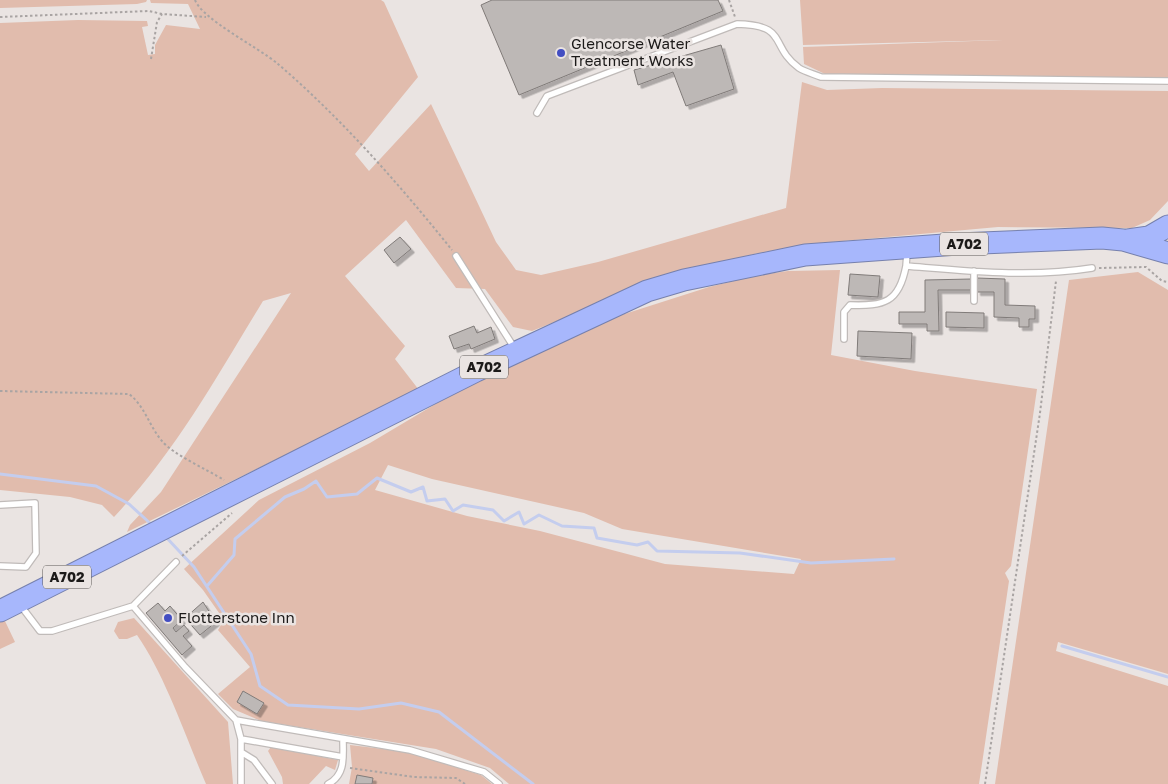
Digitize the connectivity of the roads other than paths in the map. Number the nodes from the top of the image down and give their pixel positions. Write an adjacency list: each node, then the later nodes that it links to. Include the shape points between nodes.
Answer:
1 (1168, 80): 2 (lane, via 821,77 799,68 772,31 756,24 737,24 547,96)
2 (537, 113)
3 (1168, 226): 4 (highway, A702, via 1150,237)
4 (1123, 240): 5 (highway, A702); 7 (highway, A702, via 1102,238)
5 (1168, 254)
6 (456, 256): 12 (lane)
7 (906, 257): 9 (lane); 11 (lane, via 904,280 887,301 876,306 850,305 844,312); 12 (highway, A702, via 805,255 684,280 647,291)
8 (1092, 268): 9 (lane, via 1057,274)
9 (974, 271): 10 (lane)
10 (974, 301)
11 (844, 339)
12 (517, 351): 16 (highway, A702, via 240,500 178,521)
13 (0, 505): 15 (lane, via 36,503 36,553 26,567)
14 (176, 562): 17 (lane)
15 (0, 566)
16 (9, 606): 17 (lane, via 40,631 52,631)
17 (133, 606): 18 (lane)
18 (236, 720): 19 (lane); 20 (lane)
19 (241, 739): 21 (lane); 22 (lane)
20 (343, 740): 22 (lane); 26 (lane, via 410,750 484,772)
21 (242, 752): 23 (lane); 24 (lane, via 254,760)
22 (343, 757): 25 (lane, via 338,777)
23 (241, 784)
24 (272, 784)
25 (328, 784)
26 (499, 784)

